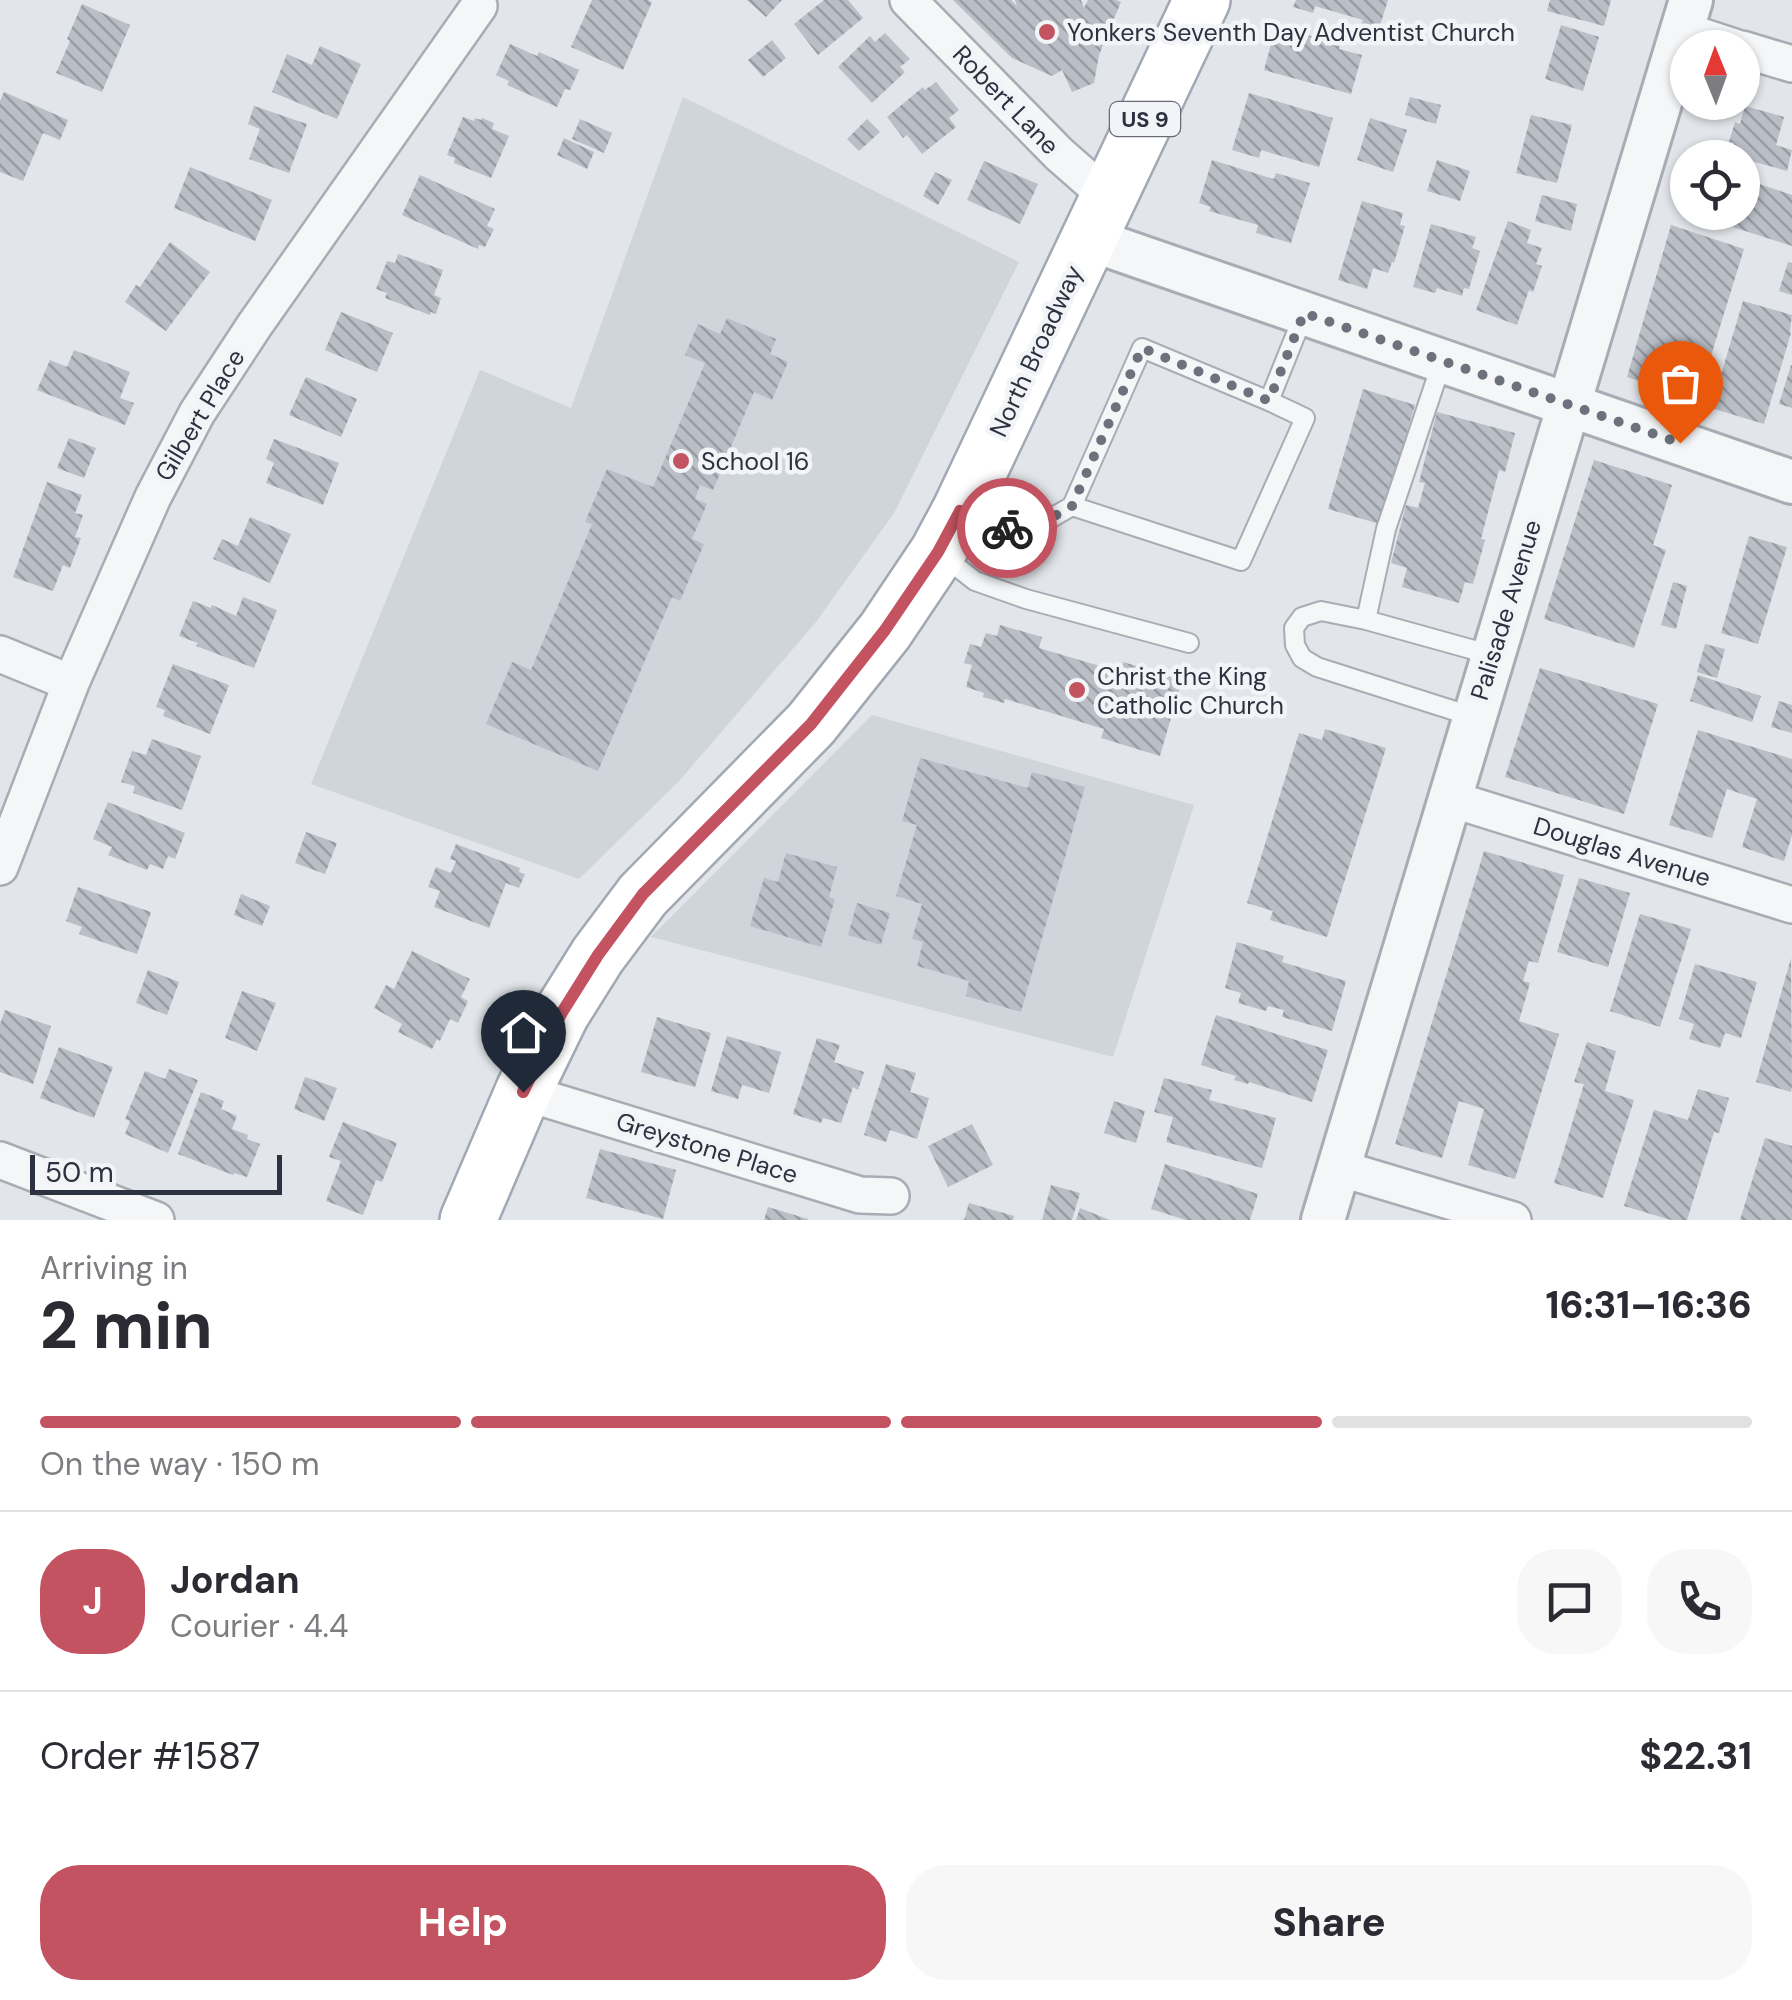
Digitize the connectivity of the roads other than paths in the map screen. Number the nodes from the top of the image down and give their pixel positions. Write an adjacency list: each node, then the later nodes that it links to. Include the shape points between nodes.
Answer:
1 (908, 0): 8 (street, Robert Lane, via 1058,154)
2 (1202, 0): 8 (main road, North Broadway / US 9)
3 (479, 6): 20 (street, Gilbert Place, via 197,413 152,497)
4 (1686, 15): 5 (street); 12 (street, Palisade Avenue)
5 (1711, 30)
6 (1760, 54): 7 (street)
7 (1792, 64)
8 (1098, 218): 9 (street); 15 (main road, North Broadway / US 9)
9 (1304, 313): 10 (street); 11 (lane)
10 (1442, 362): 12 (street); 16 (lane, via 1386,529)
11 (1269, 401): 14 (lane, via 1142,348); 14 (lane, via 1305,418 1241,561)
12 (1568, 405): 13 (street); 19 (street, Palisade Avenue)
13 (1792, 482)
14 (1072, 506): 15 (lane, via 1029,531)
15 (949, 532): 17 (lane, via 975,582); 25 (main road, North Broadway / US 9, via 885,630 811,724 643,894 561,1014)
16 (1366, 620): 19 (lane); 21 (lane, via 1321,611 1302,617 1294,628 1295,645 1317,667)
17 (1189, 642)
18 (0, 654): 20 (street)
19 (1492, 655): 21 (street, Palisade Avenue)
20 (71, 683): 23 (street, Gilbert Place)
21 (1474, 717): 22 (street, Palisade Avenue)
22 (1451, 799): 24 (street, Douglas Avenue); 27 (street, Palisade Avenue)
23 (0, 867)
24 (1792, 905)
25 (523, 1092): 28 (street, Greystone Place, via 860,1195); 30 (main road, North Broadway / US 9)
26 (0, 1160): 29 (street)
27 (1339, 1168): 31 (street, Palisade Avenue); 32 (street)
28 (891, 1196)
29 (156, 1220)
30 (468, 1220)
31 (1323, 1220)
32 (1513, 1220)

